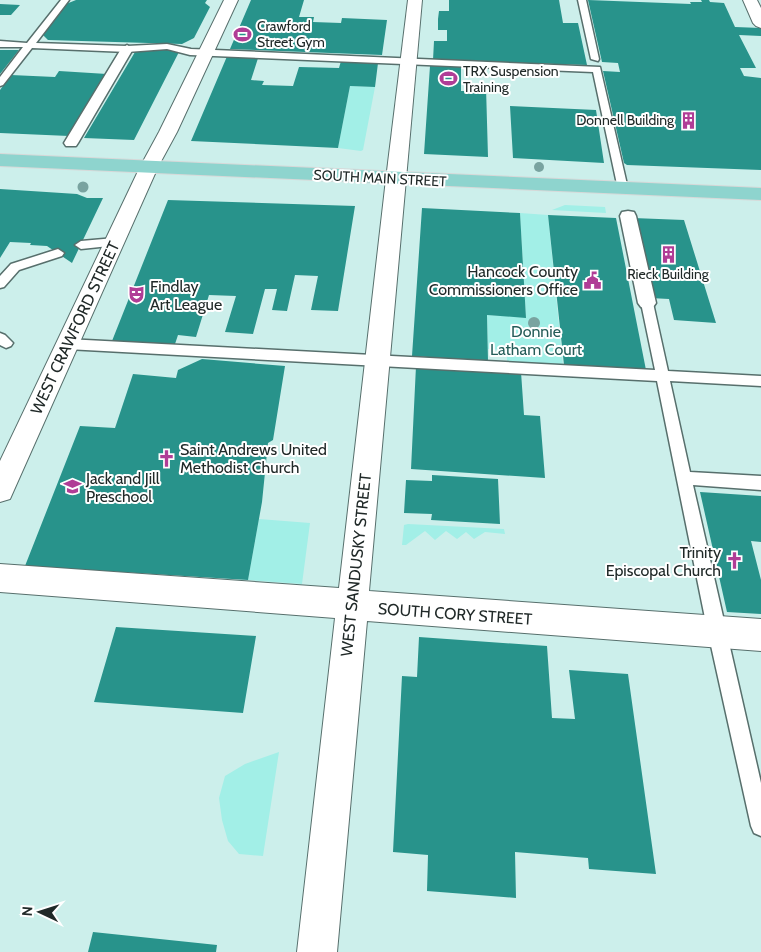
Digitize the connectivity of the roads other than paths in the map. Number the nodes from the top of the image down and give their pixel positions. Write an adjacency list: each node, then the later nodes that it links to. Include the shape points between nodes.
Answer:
1 (65, 0): 8 (lane)
2 (231, 0): 10 (street, WEST CRAWFORD STREET)
3 (415, 0): 11 (street, WEST SANDUSKY STREET)
4 (582, 0): 12 (lane)
5 (750, 0): 6 (street)
6 (761, 23)
7 (0, 44): 8 (lane)
8 (30, 45): 9 (lane); 13 (lane)
9 (128, 49): 10 (lane, via 182,48 190,52); 14 (street)
10 (205, 52): 11 (lane); 16 (street, WEST CRAWFORD STREET)
11 (408, 60): 12 (lane); 17 (street, WEST SANDUSKY STREET)
12 (596, 64): 18 (lane)
13 (0, 83)
14 (71, 143)
15 (0, 160): 16 (main road, SOUTH MAIN STREET)
16 (149, 167): 17 (main road, SOUTH MAIN STREET); 21 (street, WEST CRAWFORD STREET)
17 (396, 179): 18 (main road, SOUTH MAIN STREET); 27 (street, WEST SANDUSKY STREET)
18 (623, 189): 19 (main road, SOUTH MAIN STREET)
19 (761, 194)
20 (628, 216): 25 (street)
21 (115, 242): 22 (lane); 26 (street, WEST CRAWFORD STREET)
22 (81, 246)
23 (58, 253): 24 (lane, via 16,267)
24 (0, 284)
25 (647, 304): 28 (lane)
26 (67, 344): 27 (lane); 32 (street, WEST CRAWFORD STREET)
27 (377, 359): 28 (lane); 34 (street, WEST SANDUSKY STREET)
28 (662, 376): 29 (lane); 30 (lane)
29 (761, 381)
30 (684, 478): 31 (lane); 35 (lane)
31 (761, 483)
32 (0, 490)
33 (0, 578): 34 (street, SOUTH CORY STREET)
34 (352, 606): 35 (street, SOUTH CORY STREET); 38 (street, WEST SANDUSKY STREET)
35 (717, 632): 36 (street, SOUTH CORY STREET); 37 (lane)
36 (761, 635)
37 (761, 826)
38 (317, 952)

